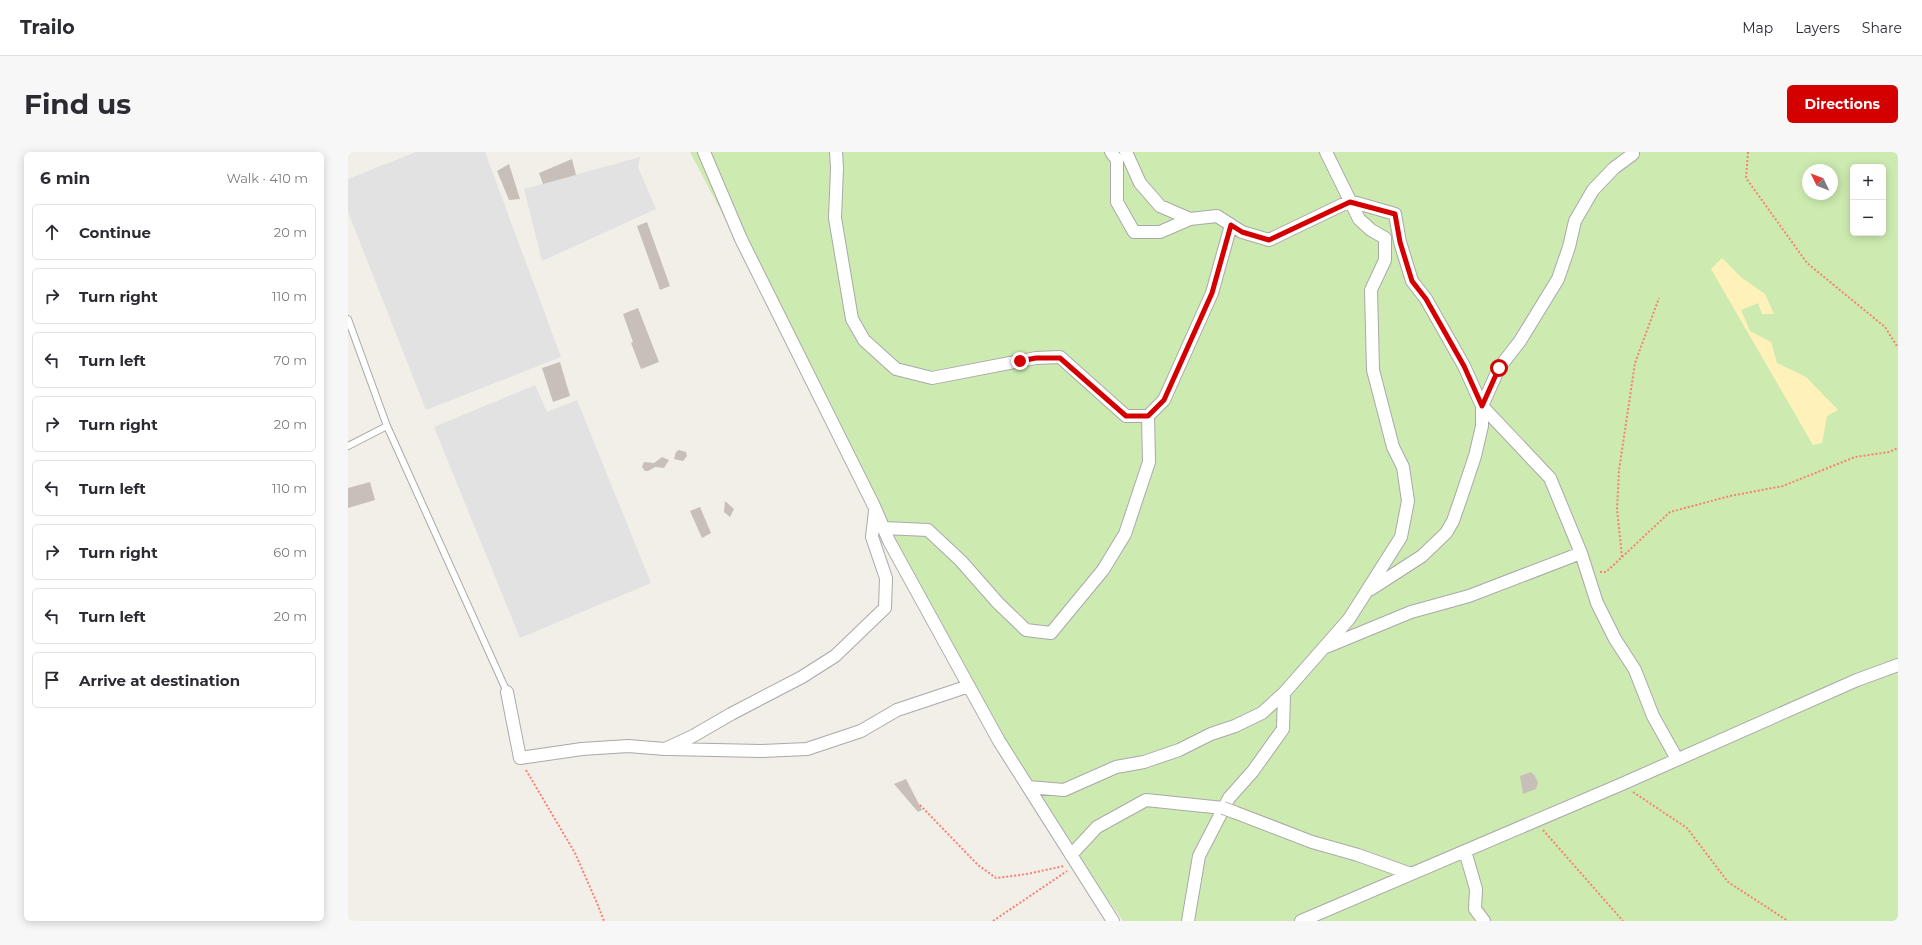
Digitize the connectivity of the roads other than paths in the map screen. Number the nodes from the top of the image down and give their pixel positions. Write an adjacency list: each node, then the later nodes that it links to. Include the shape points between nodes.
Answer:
1 (704, 152): 15 (street, via 741,239)
2 (836, 152): 12 (street, via 835,218 852,319 864,340 896,369 932,378 1036,358 1060,358 1126,416)
3 (1111, 152): 8 (street, via 1117,160 1117,202 1134,232 1160,232)
4 (1126, 152): 8 (street, via 1140,183 1160,206)
5 (1326, 152): 7 (street)
6 (1633, 154): 11 (street, via 1614,168 1593,190 1575,221 1558,279 1520,341 1499,368)
7 (1350, 202): 9 (street, via 1269,240 1242,232); 11 (street, via 1395,214 1400,242 1412,281 1426,299 1464,366); 18 (street, via 1359,219 1370,230 1385,238 1385,260 1371,290 1373,370 1393,447 1403,467 1408,501 1401,537)
8 (1190, 219): 9 (street, via 1217,216)
9 (1231, 225): 12 (street, via 1212,293 1164,400)
10 (348, 319): 13 (lane)
11 (1482, 406): 17 (street, via 1550,478); 18 (street, via 1482,426 1475,456 1453,521 1446,533 1422,556)
12 (1148, 416): 16 (street, via 1149,462 1125,534 1103,570 1051,633 1026,630 928,530)
13 (387, 426): 14 (lane); 22 (lane)
14 (348, 446)
15 (876, 510): 16 (street); 24 (street, via 872,537 886,578 885,608 835,656 802,677)
16 (884, 528): 21 (street)
17 (1581, 554): 19 (street, via 1469,596 1411,612); 25 (street, via 1597,603 1635,670 1653,716)
18 (1368, 590): 19 (street, via 1349,619)
19 (1325, 647): 23 (street)
20 (1898, 665): 25 (street, via 1857,680)
21 (969, 686): 24 (street, via 897,710 861,731 807,748 715,751); 26 (street)
22 (507, 692): 24 (street, via 520,758 582,749 628,746)
23 (1284, 693): 26 (street, via 1262,713 1180,750 1144,762 1116,767 1064,790); 31 (street, via 1283,729 1253,771 1229,798 1199,856)
24 (664, 749)
25 (1677, 759): 27 (street)
26 (1028, 787): 28 (street)
27 (1464, 851): 29 (street); 33 (street, via 1476,889 1475,909)
28 (1074, 859): 29 (street, via 1097,826 1146,800 1228,810 1305,840); 30 (street)
29 (1411, 874): 32 (street)
30 (1114, 921)
31 (1188, 921)
32 (1301, 921)
33 (1484, 921)

